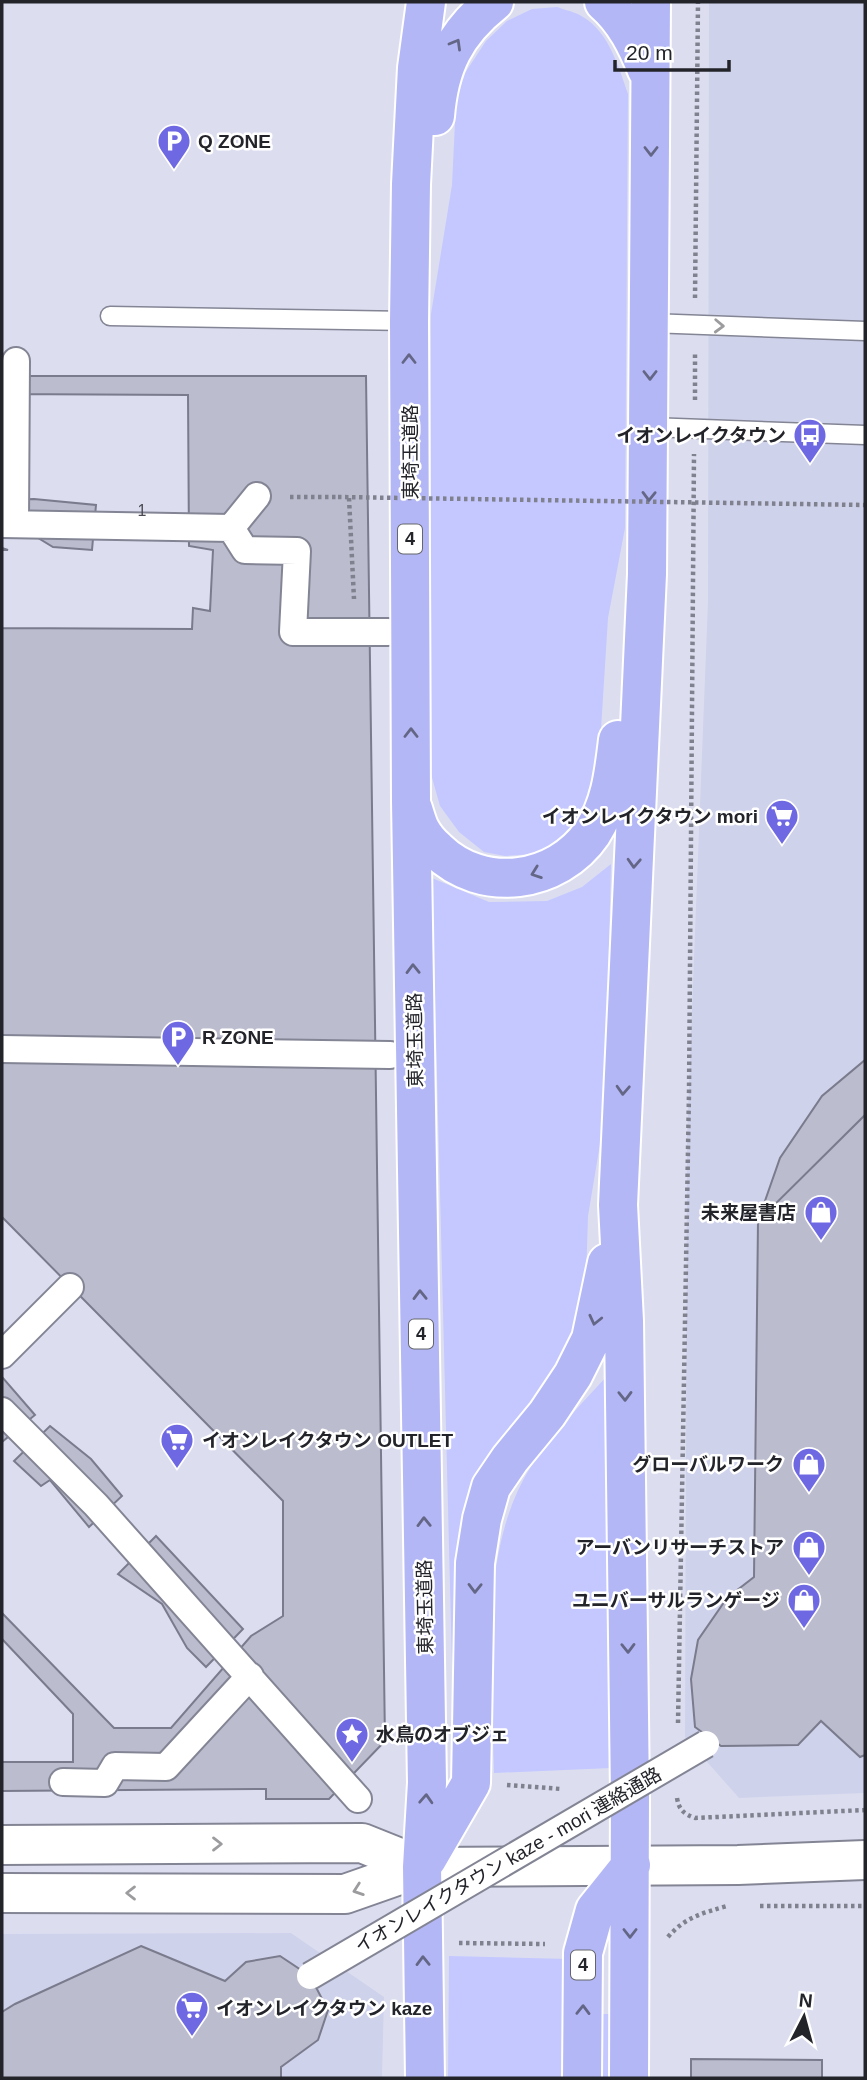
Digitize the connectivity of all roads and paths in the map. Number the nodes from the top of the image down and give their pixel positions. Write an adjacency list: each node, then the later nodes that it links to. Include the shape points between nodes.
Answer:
1 (426, 2): 7 (highway, 東埼玉道路 / 4, via 417,68)
2 (494, 2): 7 (highway, 4, one-way to 2, via 430,168 437,92 446,61 461,34)
3 (604, 2): 6 (highway, 4, via 624,23)
4 (651, 2): 6 (highway, 4)
5 (698, 2): 11 (path)
6 (652, 83): 10 (highway, 4, one-way to 10)
7 (410, 278): 9 (highway, 東埼玉道路 / 4)
8 (110, 316): 9 (lane)
9 (409, 321): 25 (highway, 東埼玉道路 / 4, one-way to 9)
10 (650, 323): 11 (lane); 14 (highway, 4, one-way to 14)
11 (695, 325): 12 (lane, one-way to 12); 15 (path)
12 (865, 331)
13 (16, 361): 20 (street)
14 (650, 428): 15 (lane); 22 (highway, 4, one-way to 22)
15 (695, 429): 16 (lane); 33 (path)
16 (865, 435)
17 (257, 496): 18 (path, bridge); 21 (street)
18 (349, 498): 19 (path, bridge); 24 (path)
19 (865, 505)
20 (8, 524): 21 (street)
21 (231, 528): 24 (street, via 245,550 296,551 293,632)
22 (647, 574): 25 (highway, 4, one-way to 25, via 632,608 625,646 609,798 591,834 577,850 534,875 513,879 464,870 428,842); 28 (highway, 4, one-way to 28)
23 (388, 632): 24 (street)
24 (356, 633)
25 (411, 801): 44 (highway, 東埼玉道路 / 4, one-way to 25, via 427,1783)
26 (2, 1049): 27 (street)
27 (390, 1055)
28 (618, 1205): 43 (highway, 4, one-way to 43, via 624,1321); 44 (highway, 4, one-way to 44, via 591,1339 547,1414 491,1487 475,1563 471,1783)
29 (70, 1287): 30 (street)
30 (2, 1355)
31 (2, 1411): 32 (street, via 96,1505)
32 (250, 1676): 35 (street, via 166,1768 114,1766 106,1783); 39 (street)
33 (678, 1729)
34 (706, 1744): 52 (street, イオンレイクタウン kaze - mori 連絡通路, bridge)
35 (63, 1782)
36 (496, 1784): 38 (path)
37 (677, 1784): 40 (path, via 678,1806 695,1818)
38 (572, 1790)
39 (358, 1798)
40 (865, 1810)
41 (2, 1845): 44 (street, one-way to 44, via 362,1843)
42 (865, 1860): 43 (street)
43 (631, 1865): 44 (street); 54 (highway, 4, one-way to 43, via 583,1953 595,1910); 55 (highway, 4, one-way to 55)
44 (422, 1867): 45 (street, one-way to 45, via 345,1895); 53 (highway, 東埼玉道路 / 4, one-way to 44)
45 (2, 1892)
46 (727, 1906): 51 (path, via 680,1923)
47 (755, 1906): 48 (path)
48 (865, 1906)
49 (447, 1943): 50 (path)
50 (554, 1944)
51 (661, 1945)
52 (310, 1976)
53 (425, 2078)
54 (582, 2078)
55 (629, 2078)

